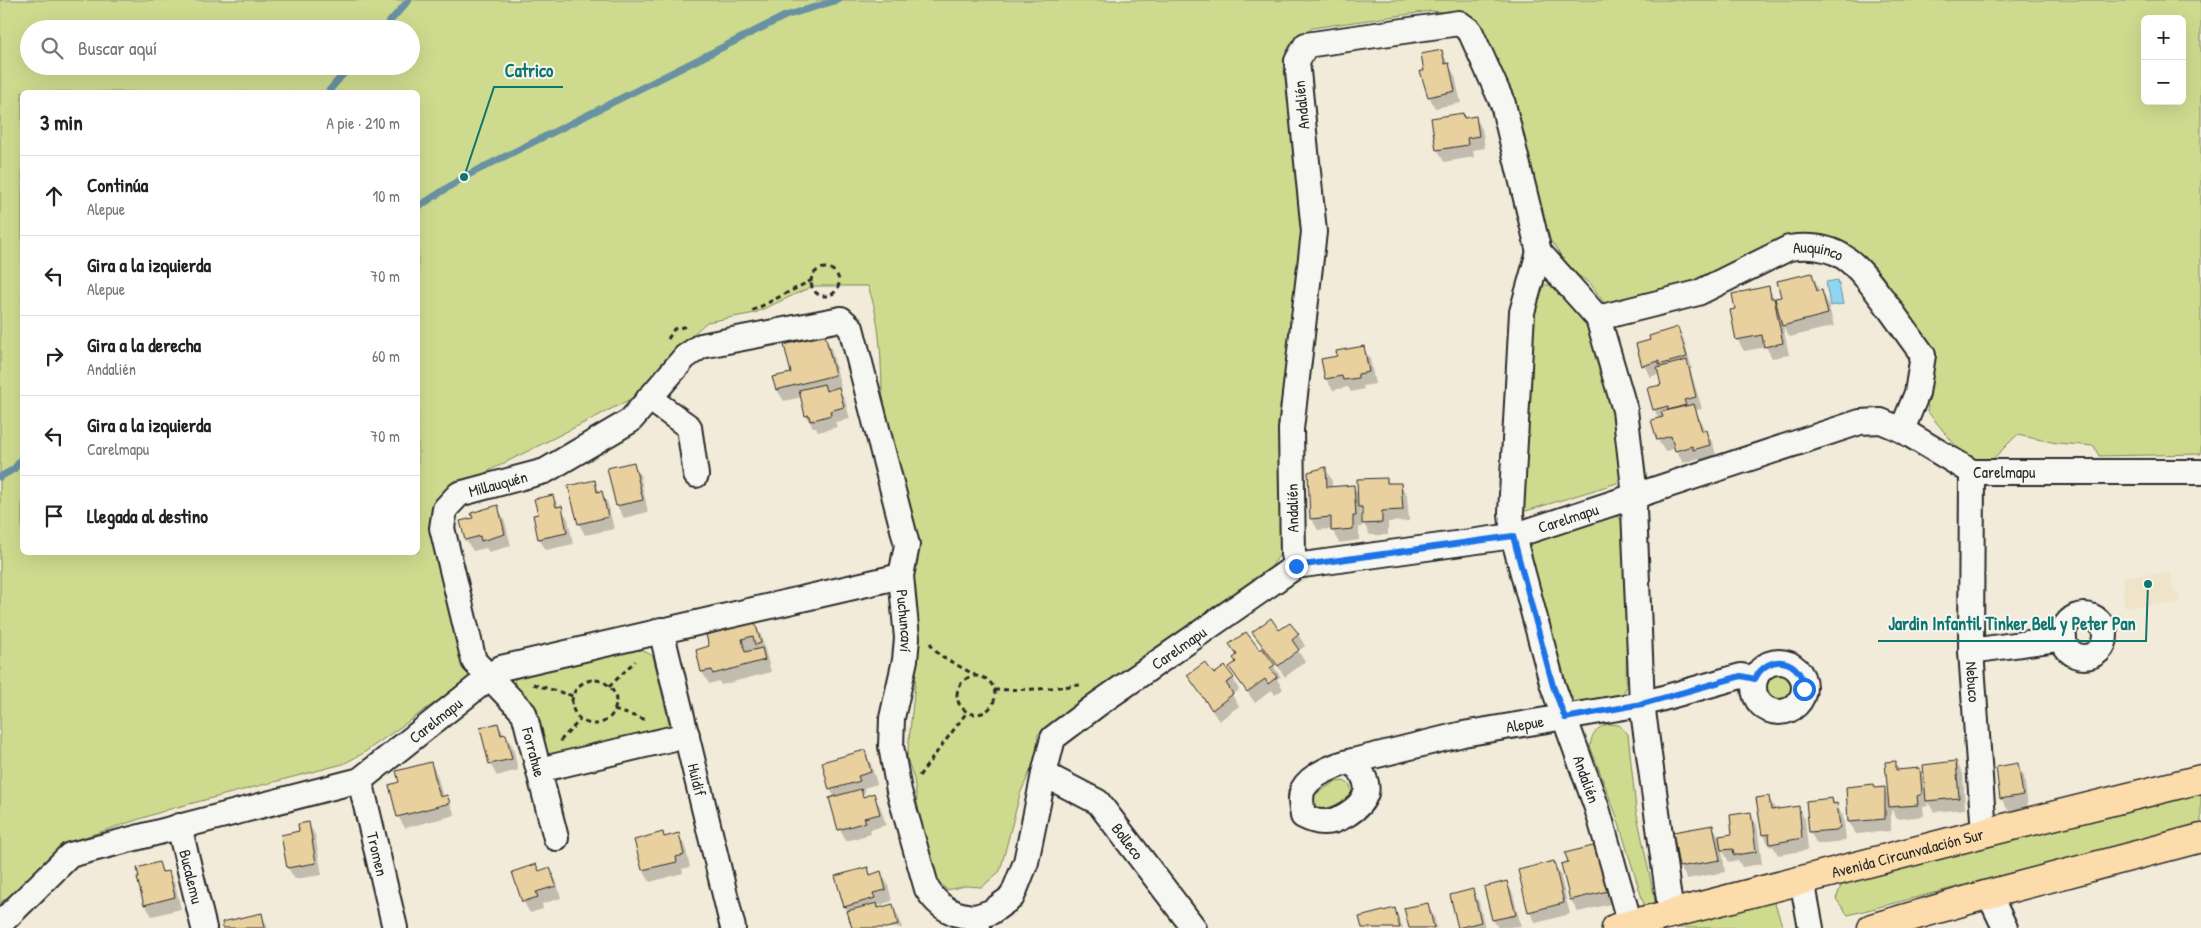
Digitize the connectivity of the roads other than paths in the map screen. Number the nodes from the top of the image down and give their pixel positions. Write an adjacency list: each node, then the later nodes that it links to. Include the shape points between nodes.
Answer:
1 (1539, 252): 2 (street, Andalién); 10 (street, Andalién, via 1522,312); 11 (street, Andalién, via 1503,104 1470,31 1459,23 1306,46 1297,61 1314,232 1291,430 1293,554)
2 (1598, 318): 5 (street, Auquinco, via 1698,293 1789,248 1826,249 1860,269 1923,355 1918,393); 9 (street, Andalién, via 1625,410)
3 (841, 319): 4 (street, Millauquén, via 701,346 686,357); 12 (street, Puchuncaví, via 851,328 907,545)
4 (649, 398): 8 (street, via 689,427); 16 (street, Millauquén, via 630,421 545,471 459,494 445,508 442,528 474,661)
5 (1902, 430): 6 (street, Carelmapu); 9 (street, Carelmapu, via 1880,421 1860,422)
6 (1972, 472): 7 (street, Carelmapu); 15 (street, Nebuco)
7 (2201, 472)
8 (696, 475)
9 (1635, 496): 10 (street, Carelmapu); 18 (street, Andalién)
10 (1513, 536): 11 (street, Carelmapu); 19 (street, Andalién, via 1553,686)
11 (1296, 566): 23 (street, Carelmapu, via 1054,738)
12 (901, 576): 13 (street, Carelmapu); 34 (street, Puchuncaví, via 907,638 902,682 890,732 899,791 927,889 943,908)
13 (662, 630): 16 (street, Carelmapu, via 501,668); 20 (street, Huidif)
14 (2064, 638): 15 (street)
15 (1971, 651): 27 (street, Nebuco)
16 (488, 678): 22 (street, Forrahue, via 524,713); 25 (street, Carelmapu)
17 (1755, 679): 18 (street, Alepue, via 1741,676)
18 (1642, 704): 19 (street, Alepue); 32 (street, Andalién)
19 (1565, 718): 21 (street, Alepue, via 1462,734); 35 (street, Andalién, via 1597,808)
20 (687, 735): 22 (street); 38 (street, Huidif)
21 (1354, 761)
22 (539, 770): 28 (street, Forrahue)
23 (1044, 774): 34 (street, Carelmapu, via 1026,862 1012,897); 39 (street, Bolleco, via 1098,802)
24 (2201, 779): 27 (main road, Avenida Circunvalación Sur)
25 (360, 780): 26 (street, Carelmapu); 37 (street, Tromen)
26 (179, 826): 33 (street, Carelmapu, via 70,855); 36 (street, Bucalemu)
27 (1984, 832): 30 (main road, Avenida Circunvalación Sur)
28 (556, 838)
29 (2201, 838): 31 (main road)
30 (1802, 880): 32 (main road, Avenida Circunvalación Sur); 40 (street)
31 (1989, 894): 41 (main road); 42 (street)
32 (1671, 914): 35 (main road, Avenida Circunvalación Sur)
33 (11, 920)
34 (977, 922)
35 (1623, 926)
36 (204, 928)
37 (395, 928)
38 (734, 928)
39 (1194, 928)
40 (1811, 928)
41 (1872, 928)
42 (2005, 928)

